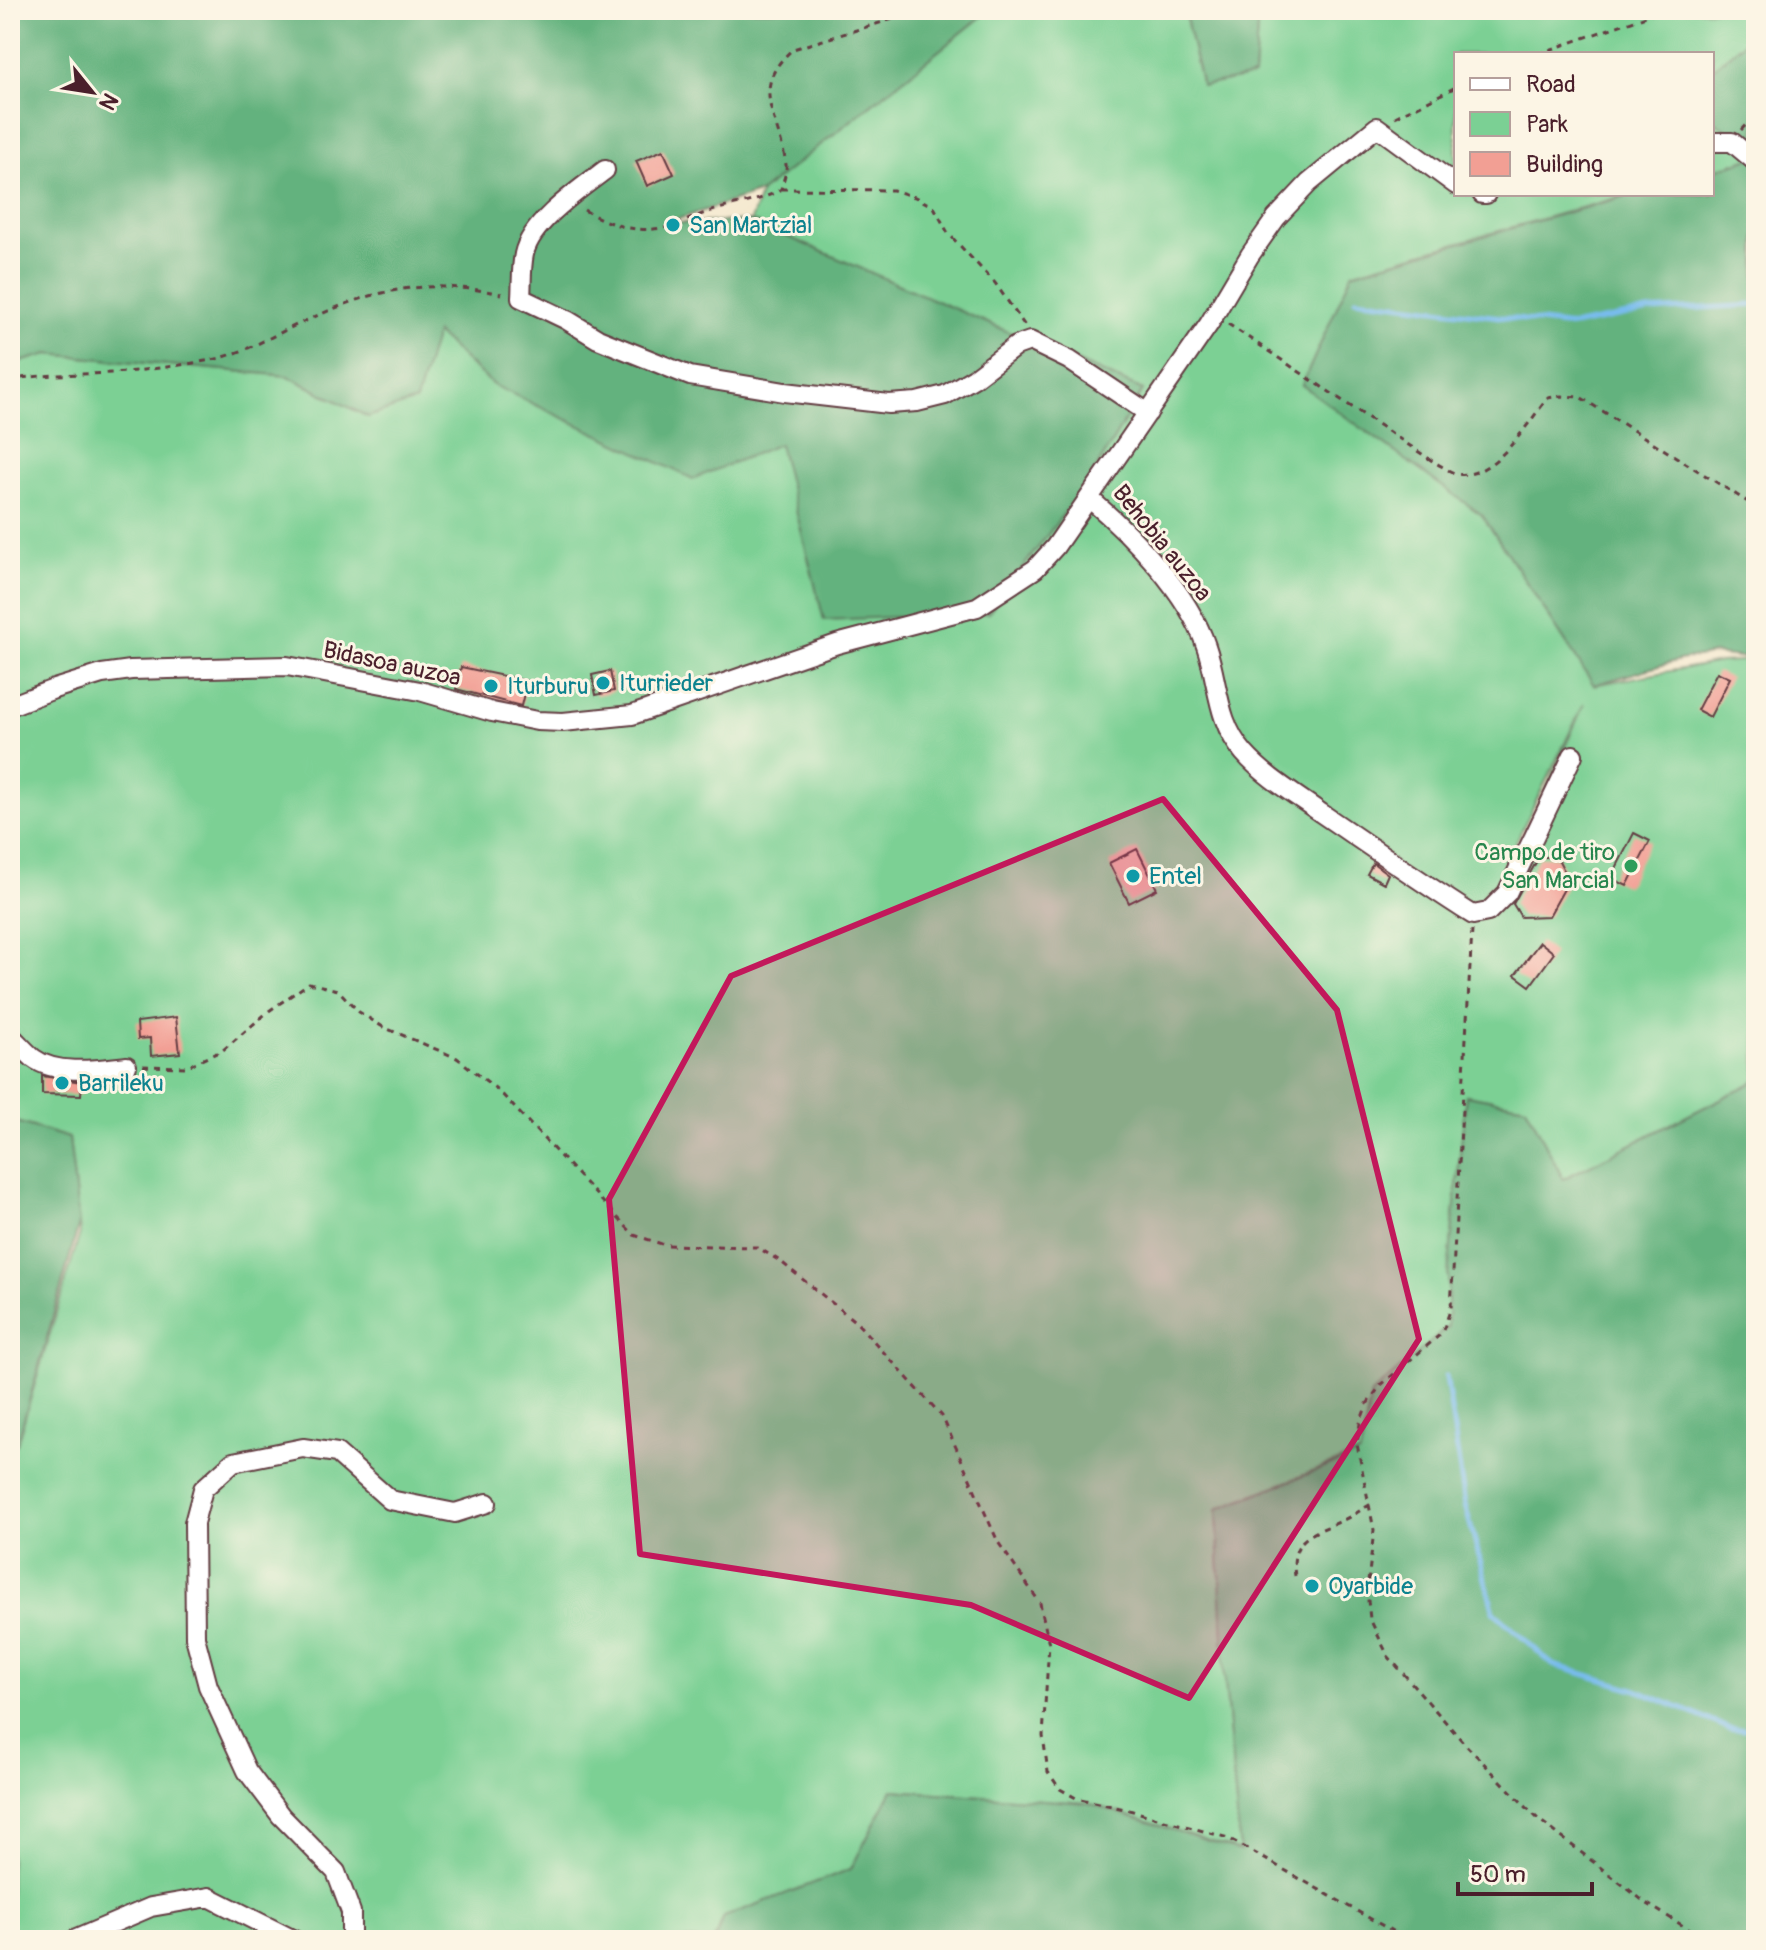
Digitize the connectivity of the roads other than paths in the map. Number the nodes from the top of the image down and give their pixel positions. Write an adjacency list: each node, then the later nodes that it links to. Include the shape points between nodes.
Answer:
1 (1714, 142): 2 (street, via 1732,142)
2 (1756, 162)
3 (605, 170): 5 (street, via 568,198 529,242 521,298 598,339 690,376 889,404 945,395 1030,341 1059,354)
4 (1454, 184): 5 (street, Behobia auzoa, via 1377,127 1276,218)
5 (1148, 413): 6 (street, Behobia auzoa)
6 (1090, 499): 7 (street, Bidasoa auzoa, via 1035,569 977,607 837,644 632,715 537,721 420,691 287,666 117,672); 8 (street, Behobia auzoa, via 1188,609 1206,646 1229,730 1244,754 1473,915 1488,912 1507,893)
7 (10, 706)
8 (1573, 755)
9 (10, 1035): 10 (street, via 49,1066)
10 (127, 1066)
11 (487, 1503): 14 (street, via 455,1513 390,1500 337,1453 303,1448 233,1462 203,1489 194,1523 195,1637 208,1686 247,1771 281,1816 336,1872 351,1912)
12 (74, 1940): 13 (street, via 151,1907 209,1897)
13 (294, 1940)
14 (347, 1940)

